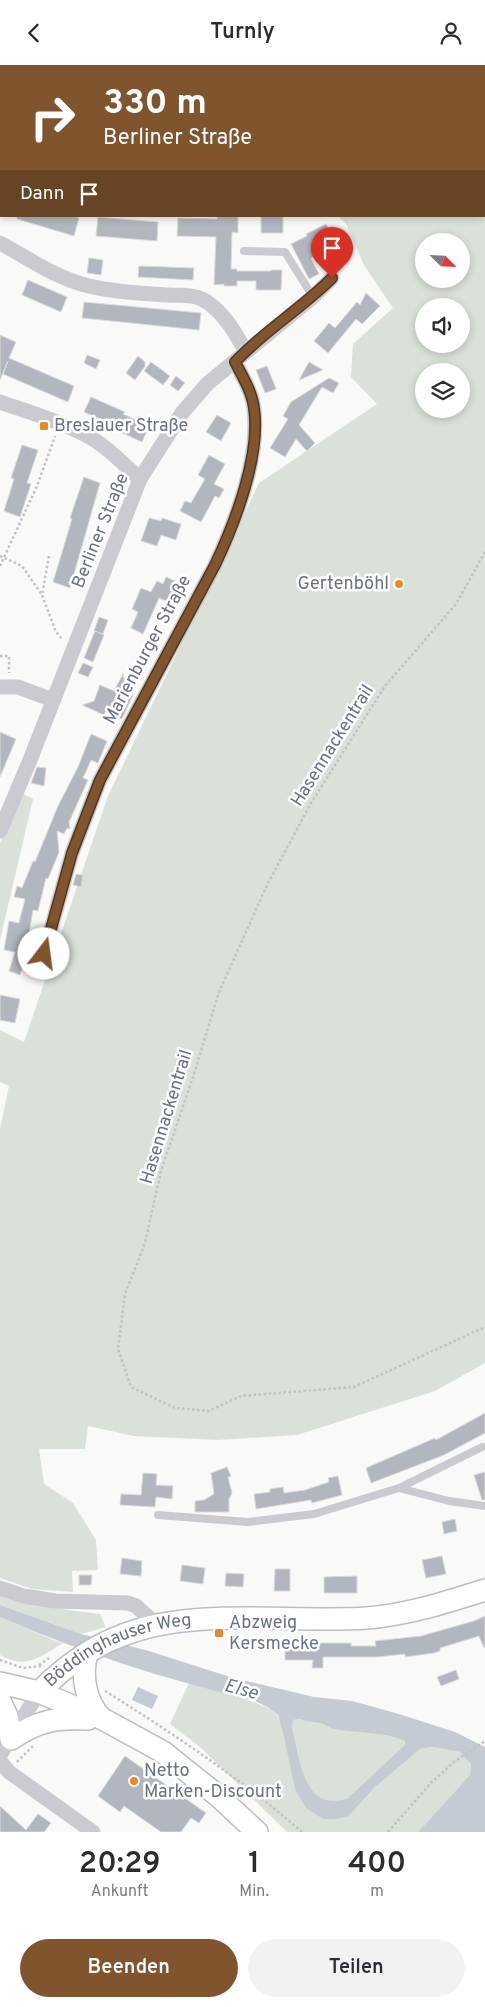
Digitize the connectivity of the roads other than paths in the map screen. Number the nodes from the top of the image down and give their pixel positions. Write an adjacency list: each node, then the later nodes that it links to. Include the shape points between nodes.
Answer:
1 (0, 243): 5 (street, via 59,276 79,283 124,293 190,295 201,299 224,320)
2 (244, 251): 4 (lane, via 285,252)
3 (332, 278): 4 (street, Berliner Straße)
4 (313, 297): 5 (street, Berliner Straße)
5 (245, 351): 6 (street, Berliner Straße)
6 (235, 362): 8 (street, Berliner Straße, via 207,384 182,413); 12 (street, Marienburger Straße, via 254,407 255,431 231,531 100,780 72,853)
7 (0, 402): 8 (street, via 88,436)
8 (140, 479): 10 (street, Berliner Straße)
9 (5, 686): 10 (street, via 24,689)
10 (53, 701): 11 (street, Berliner Straße)
11 (0, 831)
12 (44, 954)
13 (482, 1447): 14 (lane)
14 (399, 1488): 15 (lane); 16 (lane, via 314,1515 248,1522)
15 (485, 1506)
16 (158, 1515)
17 (0, 1588): 19 (street, via 55,1601 128,1603)
18 (485, 1590): 19 (main road, Böddinghauser Weg, via 408,1611 368,1618 218,1619)
19 (157, 1625): 20 (main road, Böddinghauser Weg, via 124,1634)
20 (71, 1657): 22 (main road, Böddinghauser Weg); 24 (main road, via 84,1669 85,1685)
21 (0, 1683): 22 (main road)
22 (39, 1692): 24 (main road); 25 (street, Böddinghauser Weg)
23 (0, 1701): 25 (main road, via 7,1717)
24 (101, 1718): 25 (main road, via 71,1717 46,1721 26,1729); 28 (main road, via 163,1752)
25 (6, 1747)
26 (4, 1766): 27 (street)
27 (93, 1832)
28 (258, 1832)

